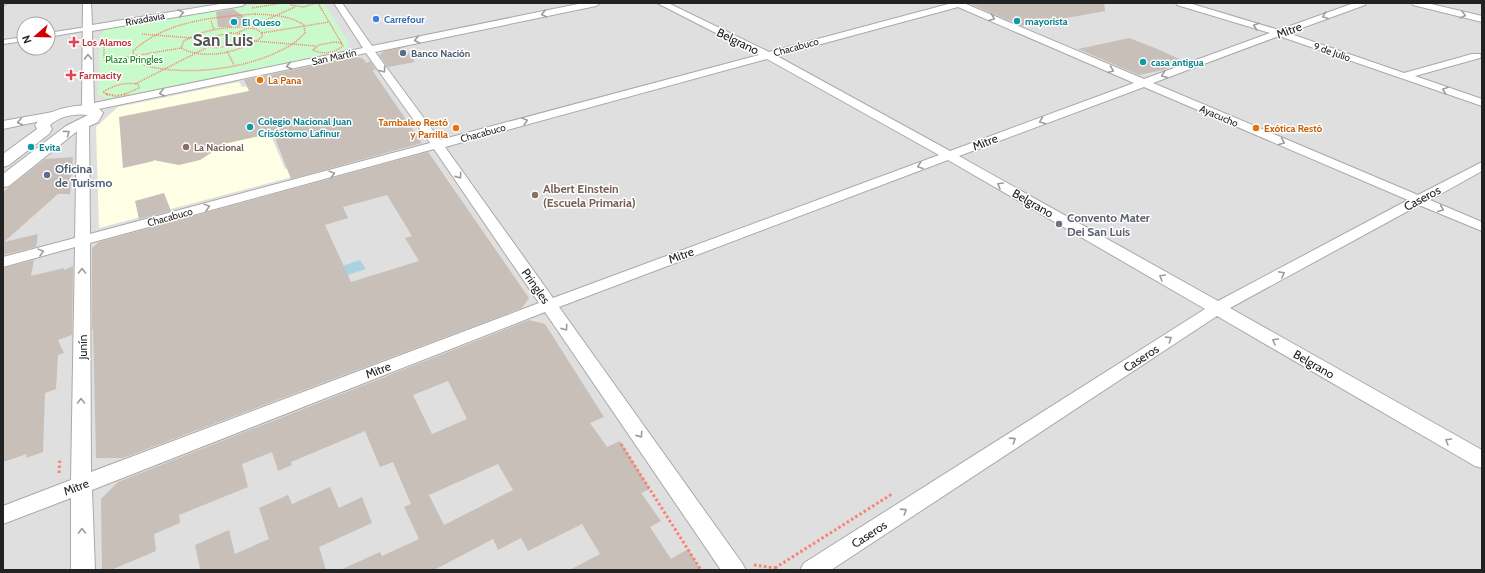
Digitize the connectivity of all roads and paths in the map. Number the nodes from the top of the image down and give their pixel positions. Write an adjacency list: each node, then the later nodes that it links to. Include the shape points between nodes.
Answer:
1 (86, 3): 18 (street, Junín)
2 (242, 3): 18 (street, Rivadavia, one-way to 2)
3 (292, 3): 12 (path)
4 (317, 3): 12 (path); 15 (path)
5 (338, 3): 36 (street, Pringles)
6 (596, 3): 36 (street, San Martín, one-way to 36)
7 (661, 3): 39 (street, Belgrano)
8 (959, 3): 39 (street, Chacabuco); 47 (street, Ayacucho, one-way to 47)
9 (1180, 3): 22 (street, 9 de Julio, one-way to 9)
10 (1362, 3): 22 (street, Mitre, one-way to 22)
11 (1416, 3): 14 (street, one-way to 14)
12 (295, 7): 13 (path)
13 (276, 15): 16 (path, via 295,19); 17 (path); 24 (path, via 216,18 186,24)
14 (1482, 19)
15 (329, 22): 16 (path); 31 (path)
16 (305, 26): 21 (path); 32 (path, via 305,33)
17 (249, 28): 20 (path); 21 (path); 25 (path, via 214,30)
18 (87, 29): 23 (street, Rivadavia); 49 (street, Junín, one-way to 18)
19 (137, 33): 24 (path)
20 (237, 33): 26 (path); 28 (path, via 244,36)
21 (262, 33): 30 (path)
22 (1278, 33): 46 (street, 9 de Julio); 47 (street, Mitre, one-way to 47)
23 (56, 34)
24 (156, 35): 25 (path); 40 (path, via 138,46)
25 (190, 38): 26 (path); 35 (path)
26 (205, 39): 34 (path, via 200,44)
27 (16, 40): 29 (street)
28 (242, 40): 30 (path); 34 (path, via 225,46)
29 (3, 42)
30 (257, 42): 32 (path); 37 (path)
31 (342, 44)
32 (293, 45): 33 (path); 43 (path, via 271,55)
33 (316, 46)
34 (207, 47): 38 (path)
35 (181, 48): 38 (path); 40 (path)
36 (368, 50): 50 (street, San Martín, one-way to 50); 54 (street, Pringles, one-way to 54)
37 (228, 51): 38 (path); 43 (path)
38 (194, 53): 44 (path)
39 (767, 55): 54 (street, Chacabuco, one-way to 39); 55 (street, Belgrano)
40 (133, 56): 42 (path); 44 (path, via 138,63)
41 (1476, 56): 46 (street)
42 (104, 61)
43 (234, 65): 44 (path, via 202,70); 45 (path)
44 (162, 70): 48 (path)
45 (238, 71)
46 (1404, 76): 51 (street, 9 de Julio, one-way to 46)
47 (1142, 83): 55 (street, Mitre, one-way to 55); 59 (street, Ayacucho, one-way to 59)
48 (135, 84)
49 (88, 93): 50 (street, via 100,99); 52 (street, Junín)
50 (131, 99): 52 (street, San Martín)
51 (1482, 103)
52 (79, 113): 53 (street, San Martín, one-way to 53); 56 (street, via 44,122 44,131); 58 (street, one-way to 52, via 71,129); 61 (street, Junín)
53 (3, 125)
54 (438, 146): 61 (street, Chacabuco, one-way to 54); 63 (street, Pringles, one-way to 63)
55 (950, 156): 63 (street, Mitre, one-way to 63); 64 (street, Belgrano, one-way to 55)
56 (3, 162)
57 (1482, 166): 59 (street, Caseros)
58 (3, 182)
59 (1418, 200): 60 (street, Ayacucho, one-way to 60); 64 (street, Caseros, one-way to 59)
60 (1482, 227)
61 (82, 240): 62 (street, Chacabuco, one-way to 61); 67 (street, Junín, one-way to 61)
62 (3, 262)
63 (549, 304): 67 (street, Mitre); 72 (street, Pringles, one-way to 72)
64 (1218, 308): 66 (street, Belgrano, one-way to 64); 74 (street, Caseros, one-way to 64)
65 (620, 441): 71 (path)
66 (1482, 460)
67 (81, 485): 68 (street, Mitre); 70 (street, Junín, one-way to 67)
68 (3, 515)
69 (752, 564): 73 (path)
70 (83, 570)
71 (701, 570)
72 (734, 570)
73 (777, 570)
74 (812, 570)

